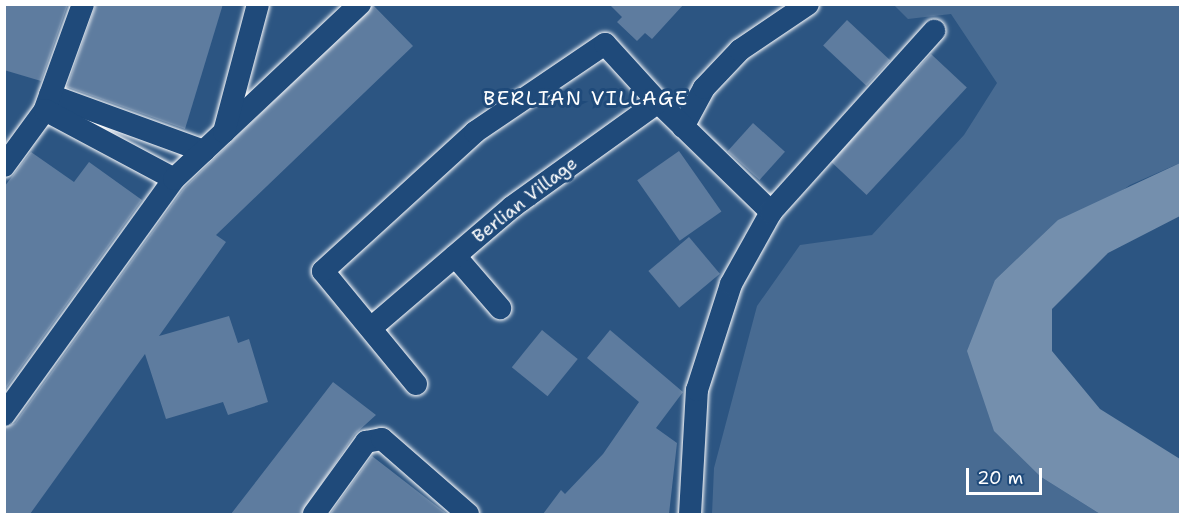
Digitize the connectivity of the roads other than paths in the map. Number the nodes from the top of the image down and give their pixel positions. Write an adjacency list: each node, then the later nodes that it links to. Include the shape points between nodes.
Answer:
1 (82, 4): 6 (street)
2 (258, 4): 9 (street)
3 (360, 4): 9 (street)
4 (808, 4): 8 (street, via 740,50 704,88)
5 (934, 31): 13 (street)
6 (47, 102): 10 (street); 11 (street); 12 (street)
7 (658, 102): 8 (street); 14 (street, Berlian Village, via 521,200); 16 (street, via 606,44 475,132 323,271)
8 (683, 128): 13 (street)
9 (224, 132): 10 (street)
10 (204, 151): 12 (street)
11 (4, 166)
12 (174, 179): 18 (street)
13 (771, 212): 21 (street, via 714,327 698,390)
14 (455, 256): 15 (street); 16 (street, Berlian Village)
15 (500, 308)
16 (370, 328): 17 (street)
17 (416, 384)
18 (4, 415)
19 (314, 514): 20 (street, via 366,442 382,439)
20 (468, 514)
21 (690, 514)

